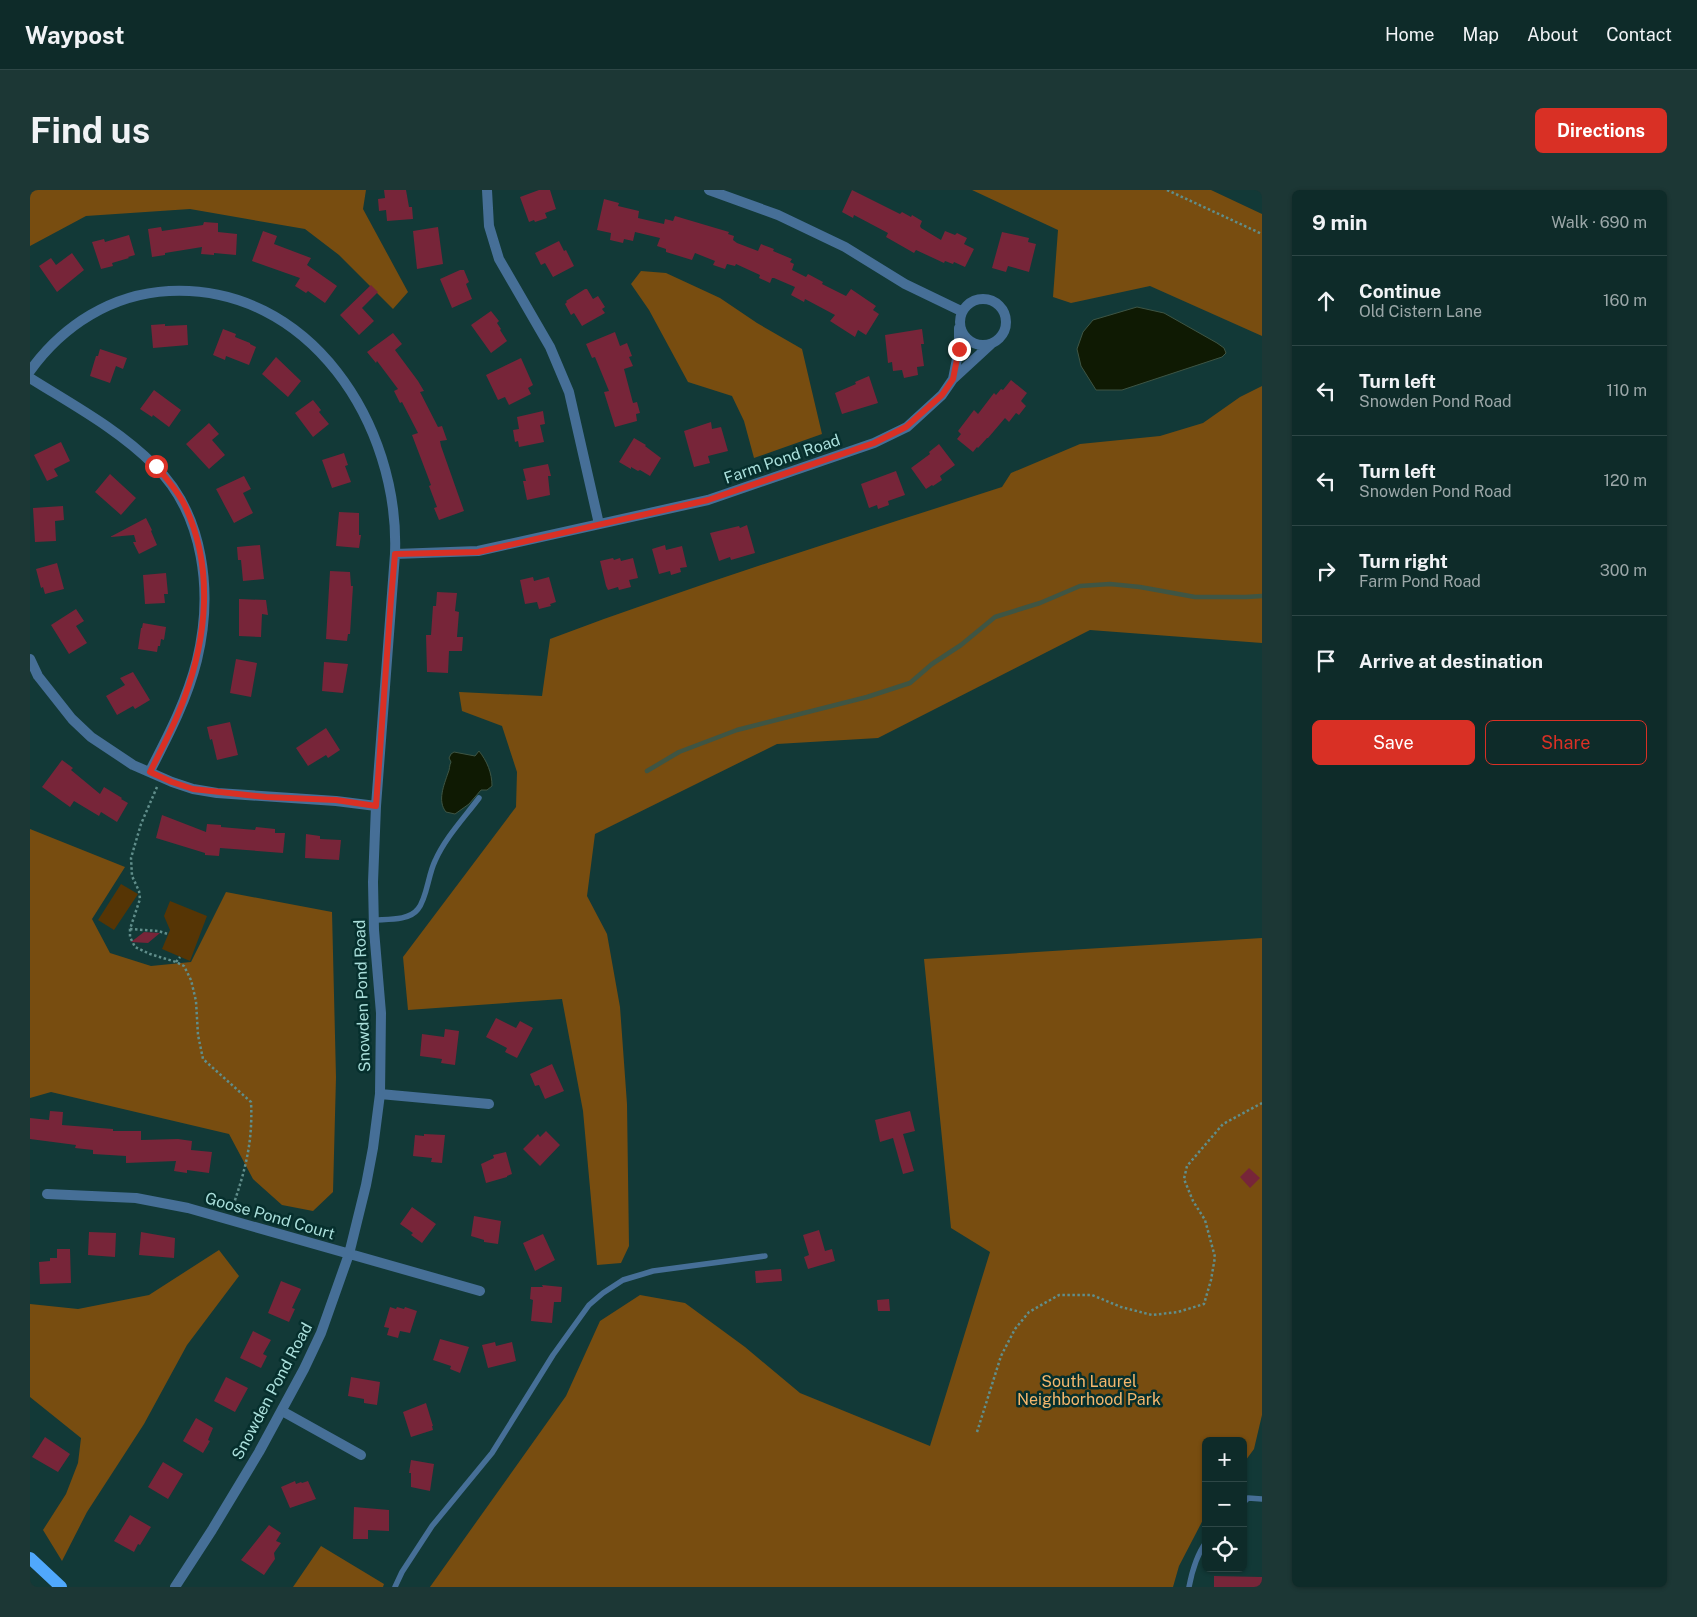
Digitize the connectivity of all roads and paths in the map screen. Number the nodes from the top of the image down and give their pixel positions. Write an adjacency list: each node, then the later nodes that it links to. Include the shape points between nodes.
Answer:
1 (487, 190): 11 (street, via 489,226 499,259 550,347 568,392)
2 (710, 190): 5 (street, via 778,215 845,247 905,284)
3 (1167, 190): 4 (path)
4 (1262, 234)
5 (961, 311): 6 (street, Farm Pond Road); 7 (street, Farm Pond Road, via 978,298 994,301 1002,308 1006,326)
6 (959, 325): 7 (street, via 969,340 976,344); 10 (street, Farm Pond Road, via 959,349)
7 (992, 344): 10 (street, Farm Pond Road)
8 (30, 371): 12 (street, Snowden Pond Road, via 58,338 86,317 130,297 191,290 216,293 266,311 289,326 334,366 364,413 390,483 396,529)
9 (30, 378): 15 (street, via 101,421 156,466 184,505 199,544 205,594 197,661 180,710)
10 (953, 379): 11 (street, Farm Pond Road, via 942,395 906,427 874,443 708,500)
11 (599, 524): 12 (street, Farm Pond Road, via 478,552)
12 (395, 554): 18 (street, Snowden Pond Road)
13 (30, 659): 14 (street)
14 (34, 679): 15 (street, via 91,737 133,765)
15 (150, 772): 16 (street)
16 (161, 777): 18 (street, via 193,789 217,793 336,800); 20 (path, via 131,858 132,876 140,891 140,899)
17 (479, 798): 19 (lane, via 441,849 418,910 409,916)
18 (376, 806): 19 (street, Snowden Pond Road)
19 (374, 920): 24 (street, Snowden Pond Road, via 381,1013)
20 (130, 929): 21 (path); 23 (path, via 130,937 136,947)
21 (168, 934)
22 (180, 956): 23 (path)
23 (176, 962): 28 (path, via 184,966 191,980 203,1059 250,1102 252,1127 247,1159)
24 (380, 1094): 26 (street); 29 (street, Snowden Pond Road, via 366,1185)
25 (1262, 1102): 33 (path, via 1222,1124 1186,1166 1184,1179 1205,1220 1214,1257 1204,1304 1152,1315 1092,1295 1059,1295 1029,1312 1015,1329 1001,1356)
26 (488, 1104)
27 (47, 1194): 28 (street, Goose Pond Court, via 136,1198)
28 (229, 1220): 29 (street, Goose Pond Court)
29 (349, 1254): 31 (street, Goose Pond Court); 32 (street, Snowden Pond Road, via 321,1332)
30 (765, 1256): 41 (lane, via 638,1275 617,1284 589,1305 553,1355 492,1453 432,1526)
31 (480, 1291)
32 (282, 1411): 34 (street); 40 (street, Snowden Pond Road)
33 (977, 1432)
34 (361, 1455)
35 (1247, 1499): 36 (lane)
36 (1262, 1499)
37 (1202, 1548): 42 (lane)
38 (30, 1558): 39 (main road)
39 (61, 1587)
40 (175, 1587)
41 (395, 1587)
42 (1189, 1587)

